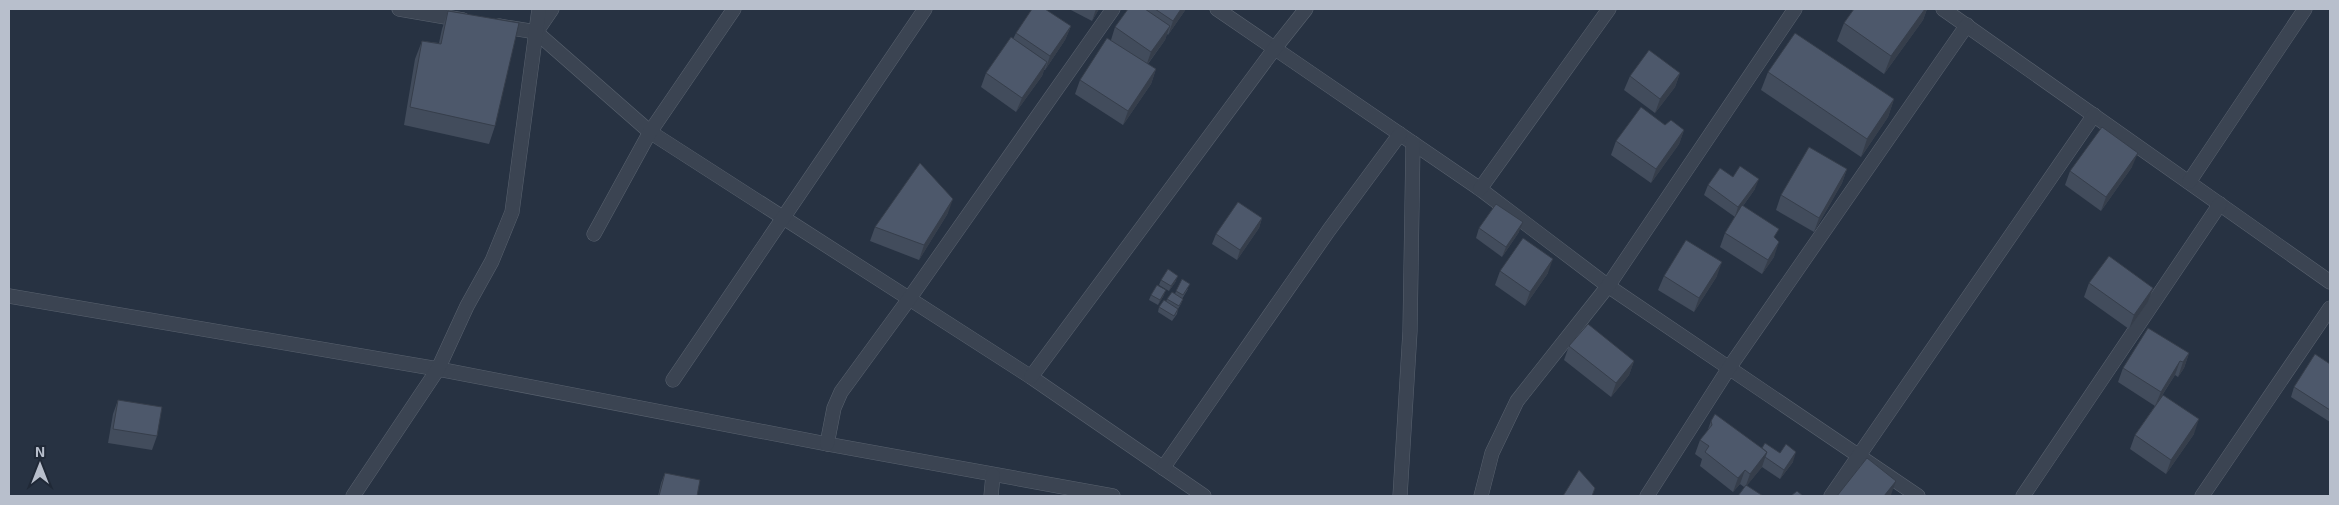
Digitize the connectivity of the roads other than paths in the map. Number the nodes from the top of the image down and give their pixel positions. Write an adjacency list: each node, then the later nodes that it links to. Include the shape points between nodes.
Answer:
1 (399, 9): 14 (street)
2 (539, 9): 14 (street)
3 (552, 9): 14 (street)
4 (734, 9): 17 (street)
5 (925, 9): 23 (street)
6 (1113, 9): 28 (street)
7 (1218, 9): 15 (street)
8 (1306, 9): 15 (street)
9 (1609, 9): 21 (street)
10 (1795, 9): 26 (street)
11 (1944, 9): 13 (street)
12 (2305, 9): 20 (street)
13 (1967, 25): 16 (street); 30 (street)
14 (536, 32): 17 (street); 31 (street, via 512,212 492,261)
15 (1275, 48): 18 (street); 32 (street)
16 (2094, 115): 20 (street); 35 (street)
17 (650, 132): 23 (street); 24 (street)
18 (1400, 134): 19 (street); 36 (street)
19 (1413, 143): 21 (street); 42 (street, via 1410,331)
20 (2189, 182): 22 (street)
21 (1480, 190): 26 (street)
22 (2220, 204): 25 (street); 47 (street)
23 (782, 217): 28 (street); 33 (street)
24 (594, 234)
25 (2330, 282)
26 (1608, 286): 30 (street); 43 (street, via 1517,401 1492,453)
27 (9, 296): 31 (street)
28 (909, 299): 32 (street); 34 (street, via 841,392 834,408)
29 (2330, 308): 48 (street)
30 (1729, 368): 35 (street); 44 (street)
31 (438, 369): 34 (street); 38 (street)
32 (1031, 377): 36 (street)
33 (673, 380)
34 (827, 444): 37 (street)
35 (1857, 455): 45 (street); 46 (street)
36 (1163, 468): 41 (street)
37 (993, 474): 39 (street); 40 (street)
38 (353, 496)
39 (991, 496)
40 (1113, 496)
41 (1204, 496)
42 (1400, 496)
43 (1481, 496)
44 (1647, 496)
45 (1830, 496)
46 (1918, 496)
47 (2023, 496)
48 (2202, 496)

